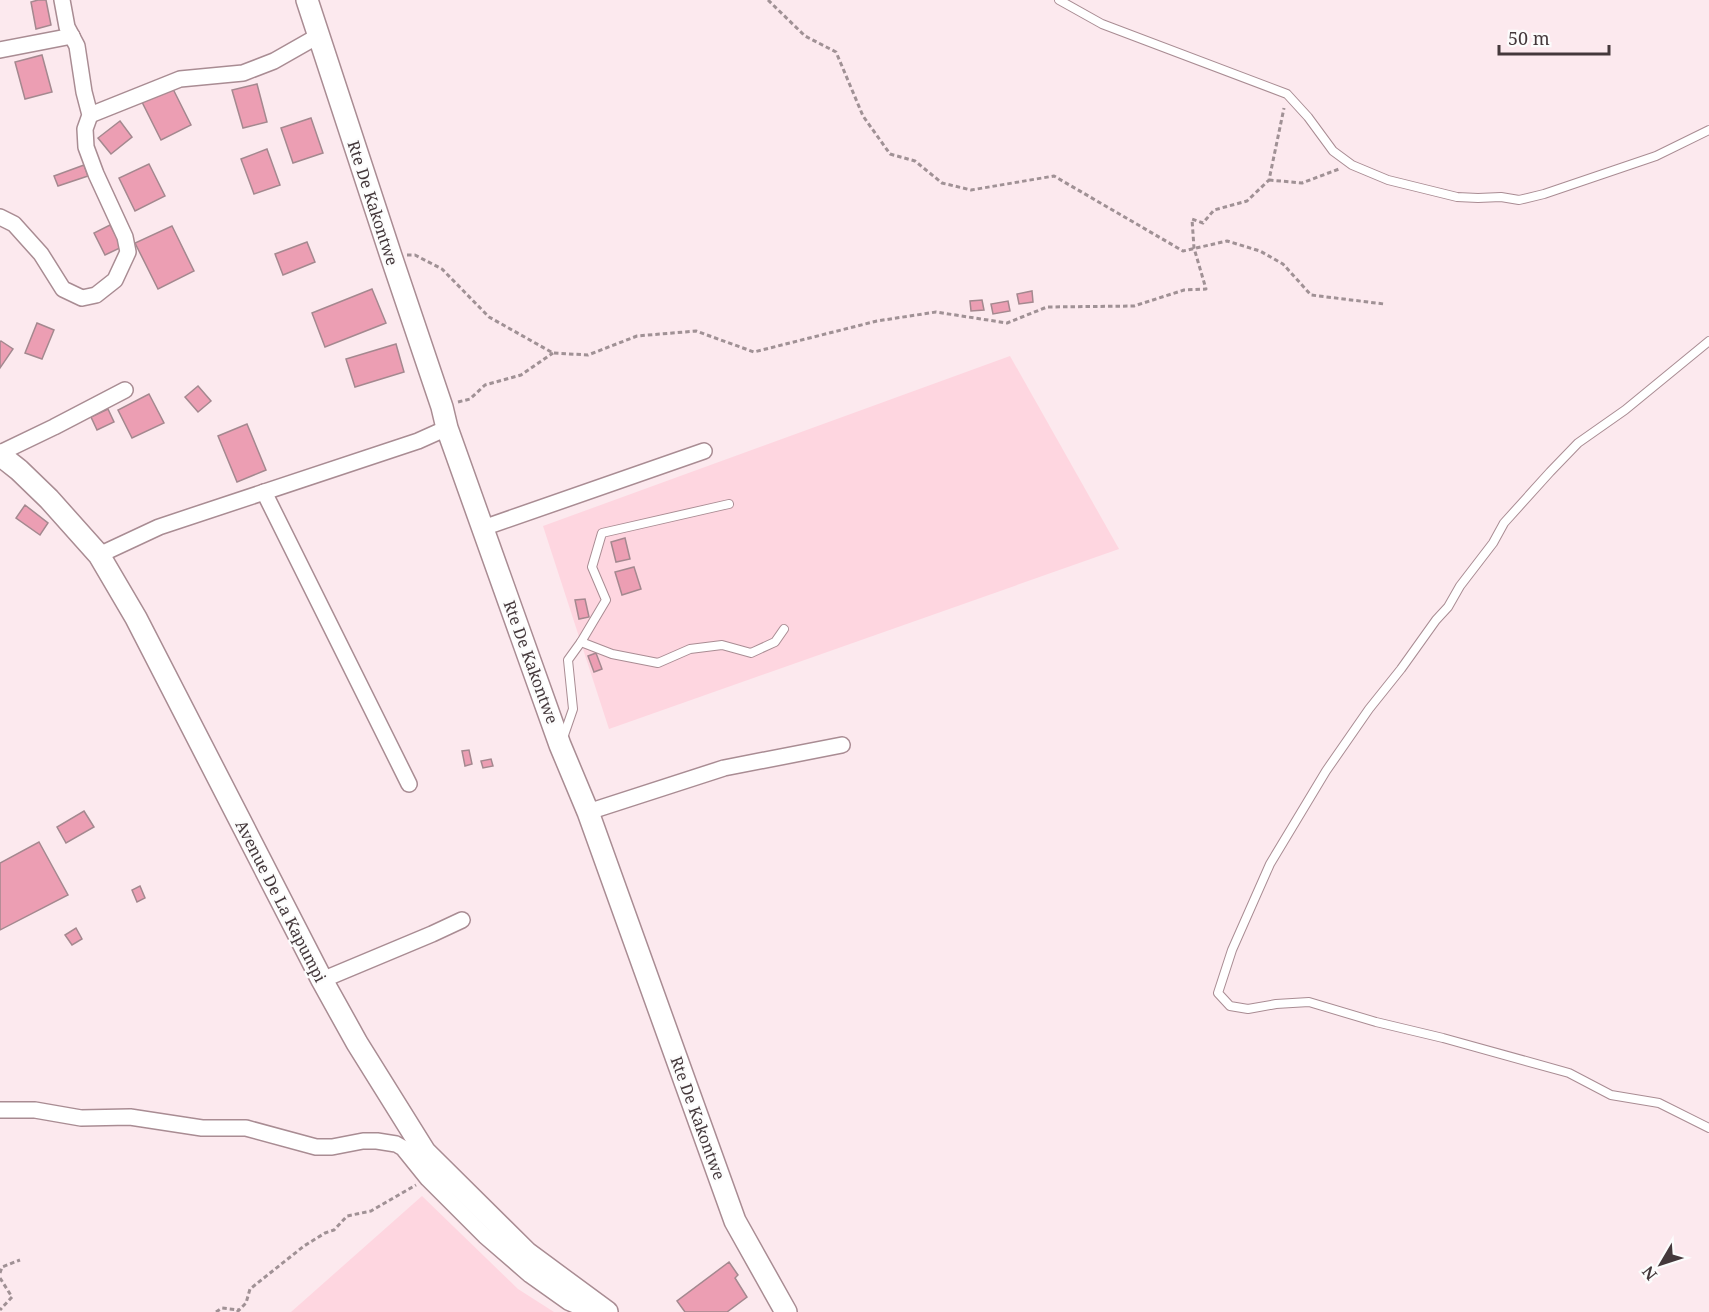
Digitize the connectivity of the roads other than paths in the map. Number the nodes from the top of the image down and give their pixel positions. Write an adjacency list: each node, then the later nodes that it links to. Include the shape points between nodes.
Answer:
1 (62, 0): 4 (street)
2 (307, 0): 5 (street, Rte De Kakontwe)
3 (1059, 0): 8 (lane, via 1102,24 1287,94 1332,151 1352,165 1440,194 1519,200 1656,156)
4 (72, 36): 6 (street); 7 (street)
5 (318, 36): 7 (street, via 243,73 180,79); 12 (street, Rte De Kakontwe)
6 (0, 50)
7 (90, 115): 9 (street, via 85,129 86,147 128,252 115,280 96,295 82,298 63,289 41,254 14,224)
8 (1709, 130)
9 (0, 217)
10 (1709, 340): 28 (lane, via 1625,410 1578,443 1504,523 1448,607 1326,771 1270,864 1232,950 1218,993 1230,1006 1248,1009 1309,1002 1569,1073 1611,1095 1659,1103)
11 (125, 390): 14 (street)
12 (447, 428): 15 (street); 17 (street, Rte De Kakontwe)
13 (704, 451): 17 (street)
14 (0, 454): 18 (street, Avenue De La Kapumpi, via 49,499)
15 (264, 492): 18 (street, via 159,527); 23 (street)
16 (729, 504): 20 (lane, via 602,533 592,567 606,600)
17 (483, 528): 21 (street, Rte De Kakontwe)
18 (99, 555): 26 (street, Avenue De La Kapumpi, via 136,618)
19 (784, 629): 20 (lane, via 775,642 751,653 722,645 690,649 658,663 612,654)
20 (581, 642): 21 (lane, via 568,660 573,709)
21 (560, 745): 24 (street, Rte De Kakontwe)
22 (842, 745): 24 (street, via 724,768)
23 (409, 784)
24 (588, 812): 31 (street, Rte De Kakontwe, via 735,1221)
25 (462, 920): 26 (street)
26 (322, 980): 30 (street, Avenue De La Kapumpi, via 425,1152 527,1253)
27 (0, 1110): 29 (street, via 35,1110 81,1118 130,1117 202,1128 246,1128 316,1147 370,1141 396,1144 485,1236 530,1275 568,1302)
28 (1709, 1128)
29 (591, 1312)
30 (607, 1312)
31 (786, 1312)

